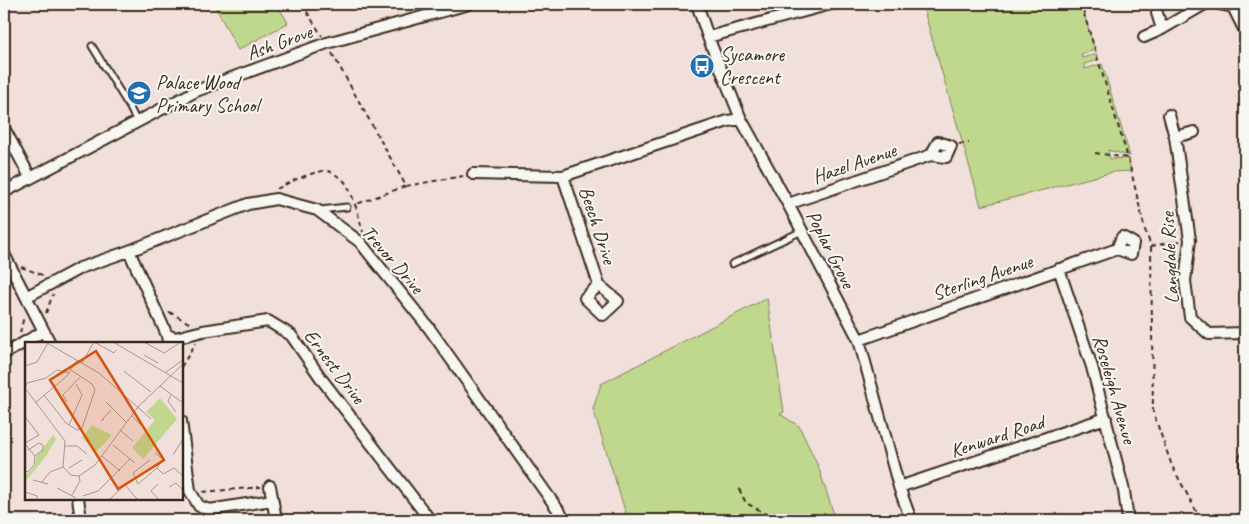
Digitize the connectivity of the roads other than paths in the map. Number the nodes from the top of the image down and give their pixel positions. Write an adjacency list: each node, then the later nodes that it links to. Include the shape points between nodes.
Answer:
1 (469, 4): 14 (street, Ash Grove, via 327,43 196,91)
2 (697, 4): 10 (street, Poplar Grove)
3 (831, 4): 10 (street)
4 (1205, 4): 7 (street)
5 (1219, 4): 8 (street, via 1233,7)
6 (1157, 13): 7 (street)
7 (1162, 28): 9 (street)
8 (1245, 31)
9 (1144, 37)
10 (708, 38): 13 (street, Poplar Grove)
11 (92, 46): 14 (lane)
12 (1169, 115): 17 (street, Langdale Rise)
13 (741, 119): 20 (street); 23 (street, Poplar Grove)
14 (137, 122): 21 (street, Ash Grove)
15 (4, 128): 21 (street)
16 (1194, 132): 17 (street)
17 (1175, 136): 35 (street, Langdale Rise, via 1190,240 1184,281 1190,317 1209,334)
18 (931, 155): 23 (street, Hazel Avenue)
19 (473, 174): 20 (street)
20 (563, 176): 32 (street, Beech Drive)
21 (30, 177): 22 (street, Ash Grove)
22 (4, 192)
23 (788, 204): 26 (street, Poplar Grove)
24 (347, 207): 25 (lane)
25 (317, 210): 28 (street, Trevor Drive, via 276,199 248,204); 51 (street, Trevor Drive, via 360,242 429,328 561,514)
26 (802, 231): 30 (lane); 37 (street, Poplar Grove)
27 (1117, 249): 31 (street, Sterling Avenue)
28 (128, 251): 33 (street, Trevor Drive, via 80,268); 36 (street)
29 (6, 258): 33 (street)
30 (732, 264)
31 (1059, 269): 37 (street, Sterling Avenue); 40 (street, Roseleigh Avenue)
32 (599, 285)
33 (27, 300): 34 (street)
34 (43, 329): 38 (street); 39 (street)
35 (1245, 332)
36 (167, 339): 50 (street, Ernest Drive, via 268,321 291,335)
37 (858, 340): 45 (street, Poplar Grove)
38 (50, 342)
39 (4, 354)
40 (1106, 418): 45 (street, Kenward Road); 53 (street, Roseleigh Avenue)
41 (182, 429): 47 (street, via 190,491 199,506 209,510)
42 (1245, 459): 43 (street)
43 (1245, 470)
44 (270, 486): 47 (street)
45 (899, 486): 52 (street, Poplar Grove)
46 (78, 499): 49 (street)
47 (272, 500): 48 (street)
48 (275, 514)
49 (81, 520)
50 (430, 520)
51 (561, 520)
52 (911, 520)
53 (1128, 520)

